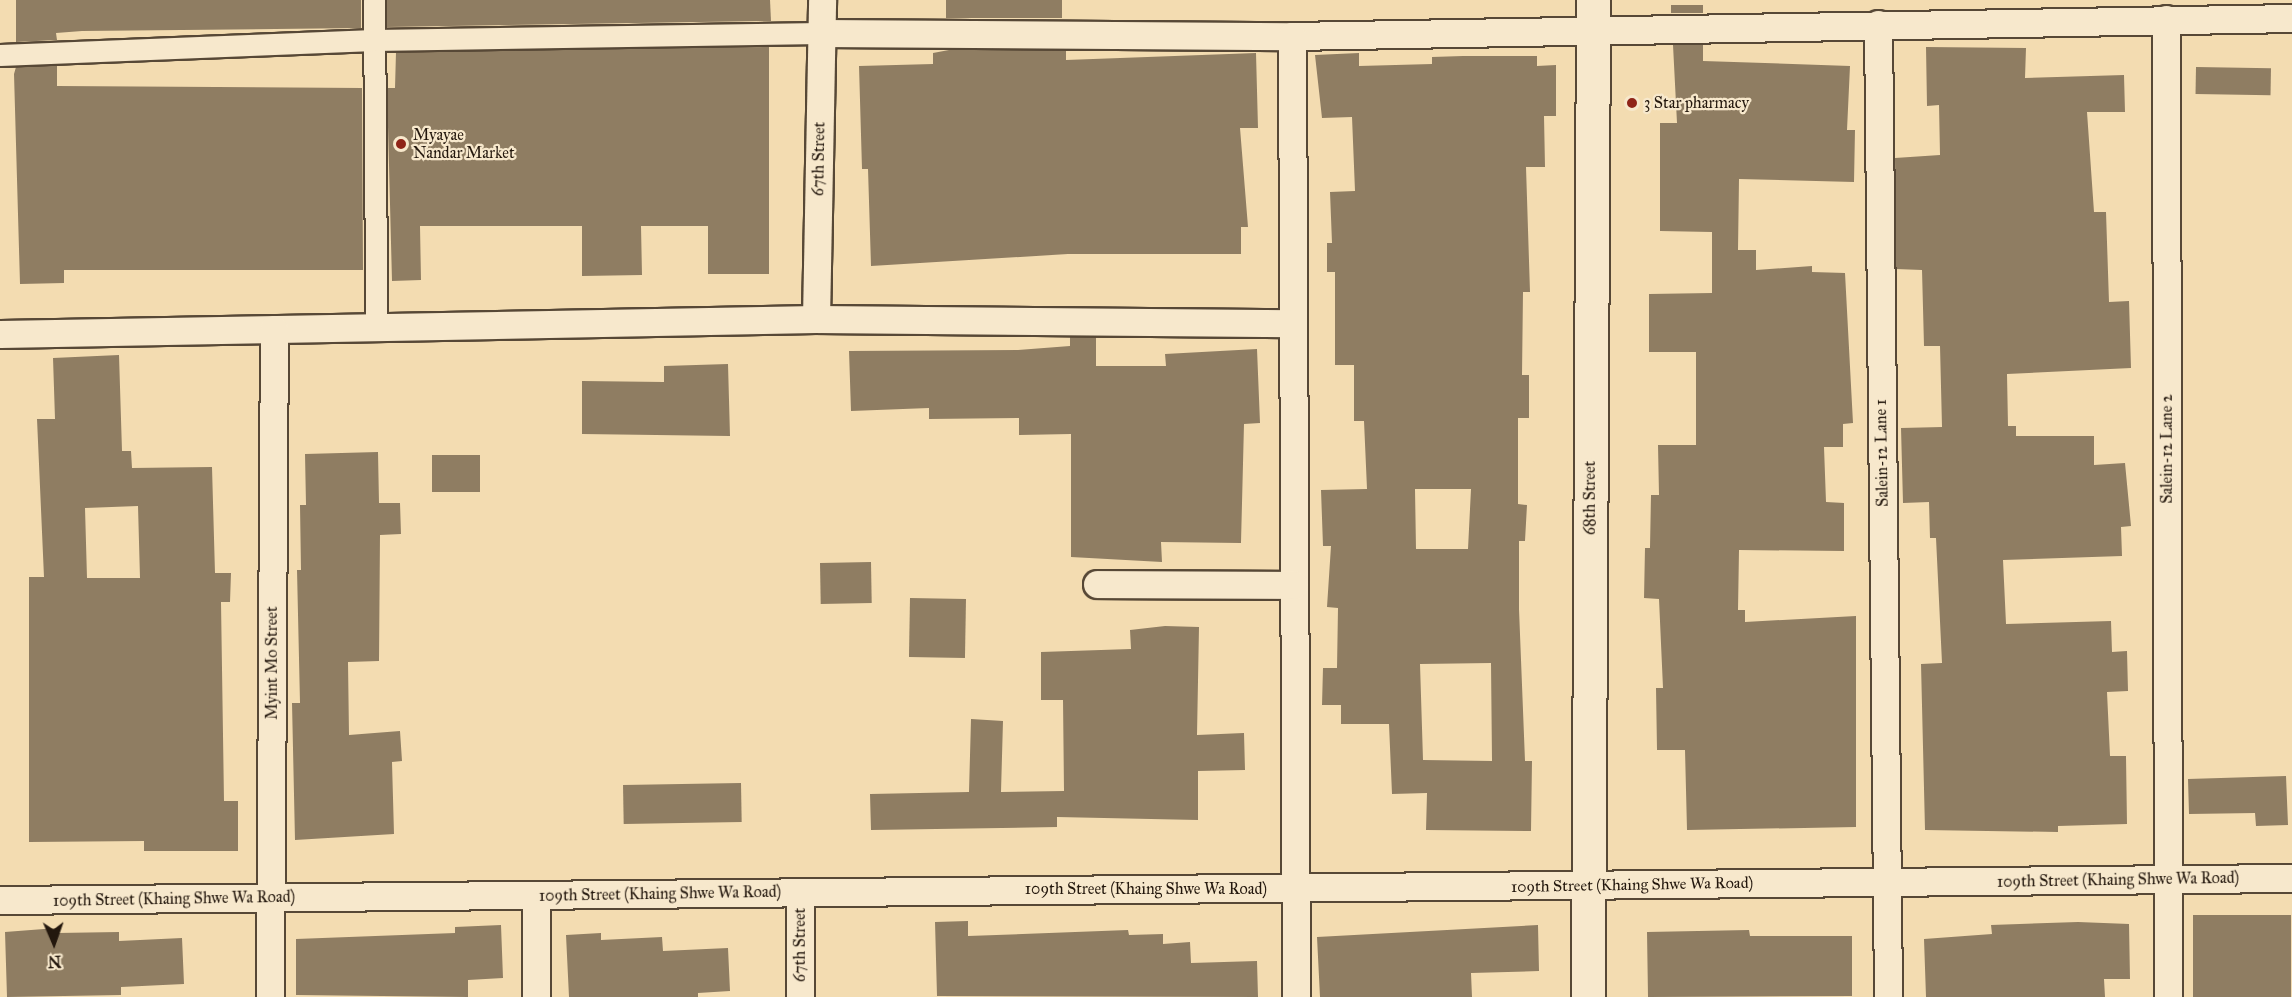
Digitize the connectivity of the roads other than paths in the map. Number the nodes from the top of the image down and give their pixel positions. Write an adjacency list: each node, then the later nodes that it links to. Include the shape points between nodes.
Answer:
1 (374, 0): 10 (street)
2 (822, 0): 8 (street, 67th Street)
3 (2042, 10): 6 (street); 7 (street)
4 (1593, 15): 7 (street); 9 (street); 22 (main road, 68th Street)
5 (2292, 18): 6 (street)
6 (2166, 19): 20 (street, Salein-12 Lane 2)
7 (1878, 24): 21 (street, Salein-12 Lane 1)
8 (821, 33): 9 (street); 10 (street); 12 (street, 67th Street)
9 (1292, 36): 13 (street)
10 (374, 40): 11 (street); 14 (street)
11 (0, 55)
12 (816, 319): 13 (street); 14 (street)
13 (1293, 323): 18 (street)
14 (376, 327): 15 (street)
15 (274, 329): 16 (street); 26 (street, Myint Mo Street)
16 (0, 334)
17 (1097, 584): 18 (street)
18 (1294, 585): 23 (street)
19 (2292, 878): 20 (street, 109th Street (Khaing Shwe Wa Road))
20 (2167, 880): 21 (street, 109th Street (Khaing Shwe Wa Road)); 34 (street, Salein-12 Lane 2)
21 (1886, 882): 22 (street, 109th Street (Khaing Shwe Wa Road)); 33 (street, Salein-12 Lane 1)
22 (1587, 885): 23 (street, 109th Street (Khaing Shwe Wa Road)); 32 (main road, 68th Street)
23 (1295, 888): 24 (street, 109th Street (Khaing Shwe Wa Road)); 31 (street)
24 (800, 892): 25 (street, 109th Street (Khaing Shwe Wa Road)); 30 (street, 67th Street)
25 (536, 895): 26 (street, 109th Street (Khaing Shwe Wa Road)); 29 (street)
26 (270, 898): 27 (street, 109th Street (Khaing Shwe Wa Road)); 28 (street, Myint Mo Street)
27 (0, 900)
28 (270, 997)
29 (536, 997)
30 (801, 997)
31 (1296, 997)
32 (1588, 997)
33 (1888, 997)
34 (2168, 997)

